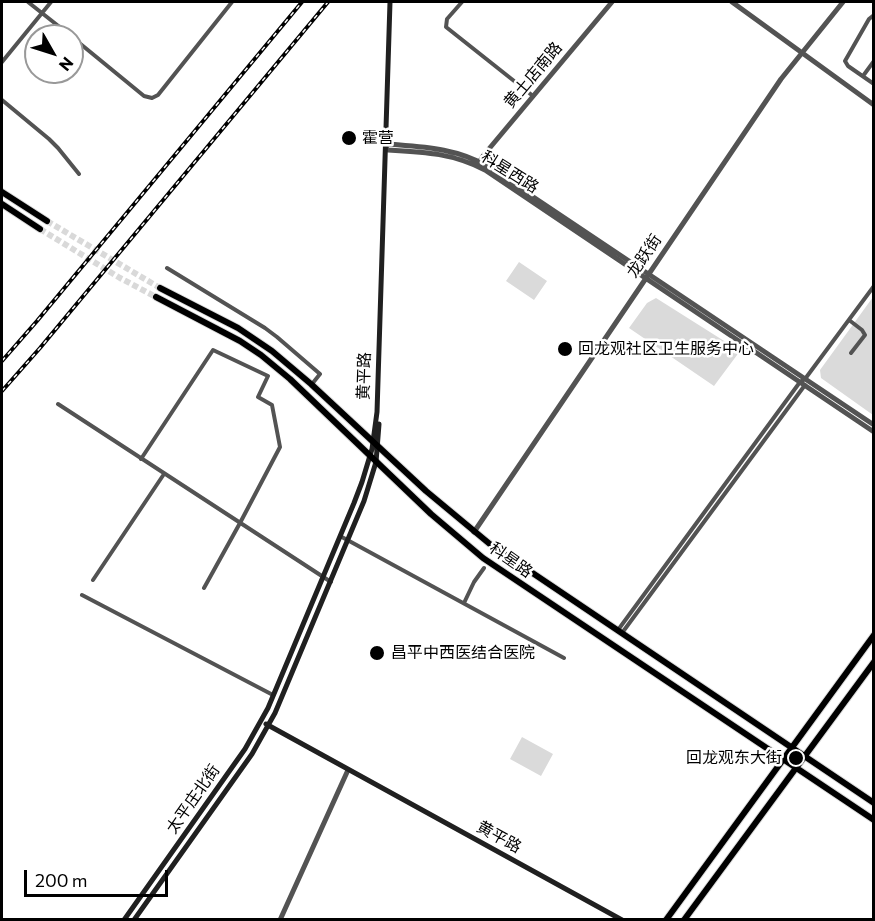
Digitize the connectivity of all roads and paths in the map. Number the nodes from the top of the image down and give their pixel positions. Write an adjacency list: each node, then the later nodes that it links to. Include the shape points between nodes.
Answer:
1 (28, 2): 9 (street)
2 (51, 2): 9 (street)
3 (232, 2): 12 (street, via 158,94 150,98)
4 (392, 2): 21 (main road, 黄平路)
5 (462, 2): 18 (street, via 447,19 446,27)
6 (612, 2): 18 (street, 黄土店南路)
7 (732, 2): 13 (street)
8 (843, 2): 13 (street, 龙跃街)
9 (42, 12): 11 (street); 15 (street)
10 (873, 15): 16 (street, via 845,61)
11 (56, 24)
12 (84, 48)
13 (801, 52): 20 (street); 29 (street, 龙跃街)
14 (873, 61): 16 (street)
15 (2, 62)
16 (863, 76): 17 (street)
17 (873, 84)
18 (533, 96): 22 (street, 黄土店南路)
19 (2, 100): 23 (street, via 50,139)
20 (873, 105)
21 (387, 147): 22 (street, 科星西路, via 446,150); 40 (main road, 黄平路)
22 (478, 164): 29 (street, 科星西路)
23 (79, 174)
24 (2, 192): 26 (main road)
25 (2, 204): 27 (main road)
26 (46, 221)
27 (40, 229)
28 (167, 268): 36 (street, via 277,337 320,374)
29 (647, 276): 35 (street, 科星西路); 46 (street, 龙跃街)
30 (873, 286): 33 (street)
31 (160, 288): 36 (main road, 科星路, via 246,332)
32 (156, 297): 41 (main road, 科星路, via 261,355)
33 (849, 320): 34 (street, via 865,335); 35 (street)
34 (851, 353)
35 (803, 382): 38 (street, 科星西路); 39 (street, 科星西路); 56 (street)
36 (311, 384): 40 (main road, 科星路)
37 (58, 404): 42 (street)
38 (873, 425)
39 (873, 432)
40 (375, 444): 41 (main road, 黄平路); 43 (main road, 黄平路); 46 (main road, 科星路)
41 (370, 456): 43 (main road, 科星路); 47 (main road, 黄平路)
42 (141, 459): 44 (street); 45 (street, via 213,350 268,376 258,397 272,405 279,447)
43 (376, 462): 48 (main road, 黄平路); 65 (main road, 科星路, via 483,558)
44 (164, 474): 45 (street); 51 (street)
45 (240, 523): 50 (street); 53 (street)
46 (474, 531): 56 (main road, 科星路)
47 (340, 536): 48 (street); 50 (main road, 黄平路)
48 (348, 540): 52 (main road, 黄平路); 55 (street)
49 (484, 568): 55 (street)
50 (324, 578): 52 (street); 60 (main road, 黄平路)
51 (93, 580)
52 (331, 582): 62 (main road, 黄平路)
53 (204, 588)
54 (82, 594): 60 (street)
55 (464, 603): 58 (street)
56 (619, 632): 63 (main road, 科星路)
57 (873, 635): 63 (main road)
58 (564, 658)
59 (873, 662): 64 (main road)
60 (274, 695): 61 (main road, 黄平路)
61 (261, 722): 62 (main road, 黄平路); 70 (main road, 太平庄北街)
62 (269, 726): 67 (main road, 黄平路); 71 (main road, 太平庄北街)
63 (791, 748): 64 (main road, 科星路); 65 (main road)
64 (804, 756): 66 (main road); 68 (main road, 科星路)
65 (783, 759): 66 (main road, 科星路); 74 (main road)
66 (796, 768): 69 (main road, 科星路); 75 (main road)
67 (348, 770): 72 (street); 73 (main road, 黄平路)
68 (873, 803)
69 (873, 820)
70 (124, 920)
71 (134, 920)
72 (280, 920)
73 (622, 920)
74 (666, 920)
75 (684, 920)

